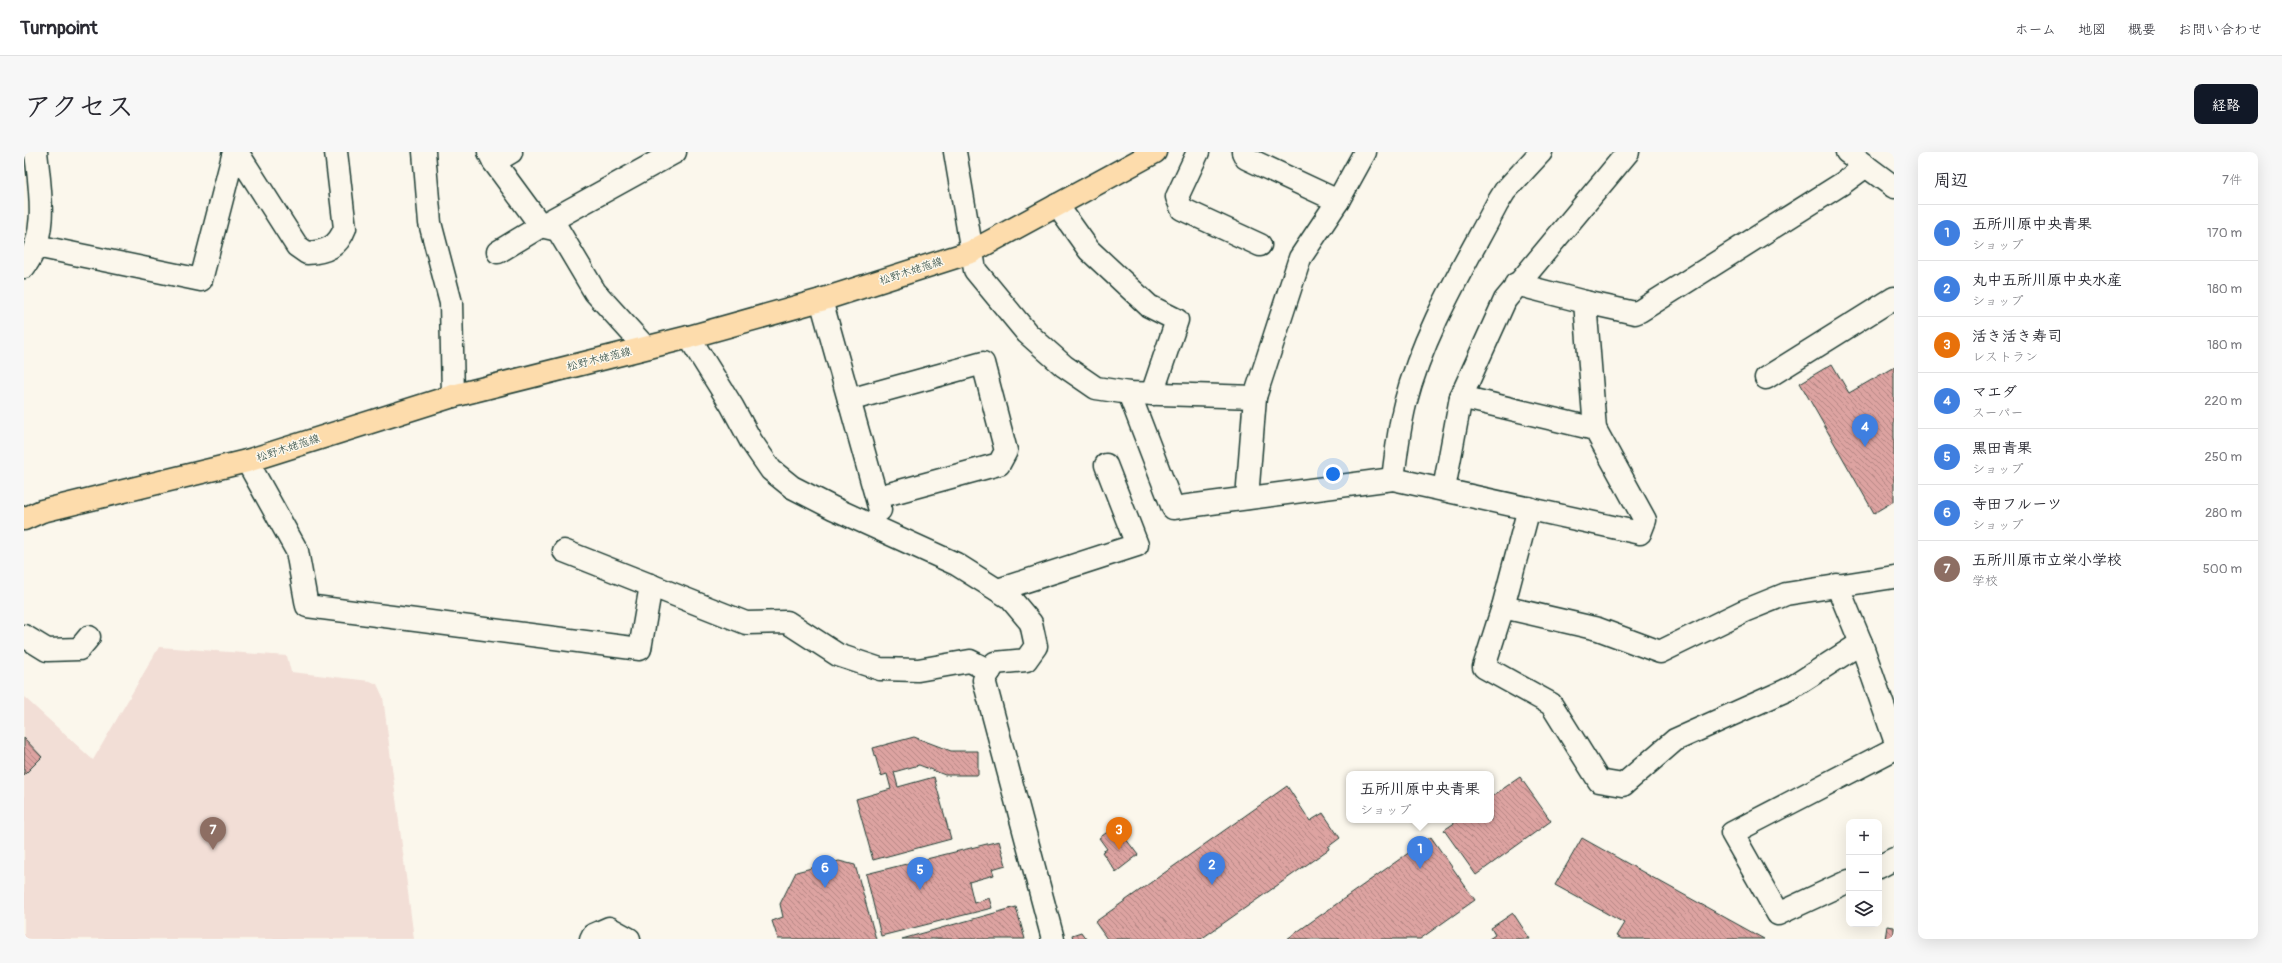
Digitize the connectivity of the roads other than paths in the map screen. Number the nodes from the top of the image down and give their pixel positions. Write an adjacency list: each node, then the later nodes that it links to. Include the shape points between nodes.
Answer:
1 (36, 152): 22 (street, via 41,227)
2 (234, 152): 22 (street, via 201,280)
3 (238, 152): 4 (street, via 297,246 307,253 331,248 341,238 345,228)
4 (336, 152)
5 (424, 152): 35 (street, via 430,223 451,303)
6 (675, 152): 20 (street)
7 (955, 152): 24 (street)
8 (1198, 152): 21 (street, via 1177,197 1182,209)
9 (1243, 152): 18 (street, via 1246,158)
10 (1365, 152): 18 (street)
11 (1541, 152): 42 (street, via 1497,204 1435,324 1415,371 1405,404)
12 (1628, 152): 26 (street)
13 (1847, 152): 16 (street)
14 (1150, 153): 19 (main road, 松野木姥萢線)
15 (498, 155): 20 (street)
16 (1866, 166): 17 (street); 29 (street, via 1640,312)
17 (1894, 187)
18 (1338, 201): 36 (street, via 1300,258)
19 (1057, 205): 24 (main road, 松野木姥萢線); 34 (street, via 1089,250 1149,306 1177,320)
20 (541, 226): 23 (street); 31 (street, via 558,230 595,292)
21 (1260, 245)
22 (36, 246): 25 (street, via 33,256)
23 (498, 252)
24 (971, 252): 28 (main road, 松野木姥萢線); 33 (street, via 975,270 1027,333 1064,366 1096,388)
25 (24, 267)
26 (1516, 284): 29 (street); 37 (street, via 1505,300)
27 (1894, 298): 32 (street)
28 (821, 300): 30 (main road, 松野木姥萢線); 38 (street)
29 (1585, 302): 39 (street)
30 (689, 337): 31 (main road, 松野木姥萢線); 48 (street, via 771,470 792,487)
31 (645, 347): 35 (main road, 松野木姥萢線)
32 (1766, 378)
33 (1129, 393): 34 (street); 45 (street, via 1173,508)
34 (1152, 394): 36 (street)
35 (452, 396): 40 (main road, 松野木姥萢線)
36 (1255, 397): 45 (street)
37 (1461, 397): 39 (street); 43 (street)
38 (849, 400): 44 (street); 44 (street, via 983,363 1006,451 999,464)
39 (1595, 429): 46 (street, via 1644,520 1640,533)
40 (247, 461): 47 (main road, 松野木姥萢線, via 42,511); 51 (street, via 297,551 307,606 640,649)
41 (1106, 466): 53 (street, via 1137,545)
42 (1393, 479): 43 (street); 45 (street)
43 (1444, 489): 46 (street)
44 (878, 497): 48 (street)
45 (1247, 498)
46 (1529, 508): 54 (street)
47 (24, 519)
48 (885, 532): 53 (street, via 956,564)
49 (564, 551): 51 (street)
50 (1894, 577): 52 (street)
51 (651, 585): 58 (street, via 746,623 787,622 838,655 880,669 918,670 970,661)
52 (1837, 585): 54 (street, via 1786,594 1744,611 1660,652 1598,629); 57 (street)
53 (998, 590): 58 (street, via 1010,598 1031,623 1036,646 1026,660 995,663)
54 (1503, 607): 57 (street, via 1484,667 1551,704 1599,781 1623,786 1675,740 1791,688)
55 (24, 636): 56 (street, via 47,650 79,649)
56 (89, 637)
57 (1861, 643): 59 (street)
58 (990, 671): 66 (street, via 984,680)
59 (1894, 737)
60 (1894, 749): 63 (street, via 1732,833 1778,914)
61 (1894, 859): 62 (street)
62 (1882, 865)
63 (1846, 882)
64 (591, 939): 65 (street, via 593,935 609,928)
65 (629, 939)
66 (1053, 939)

